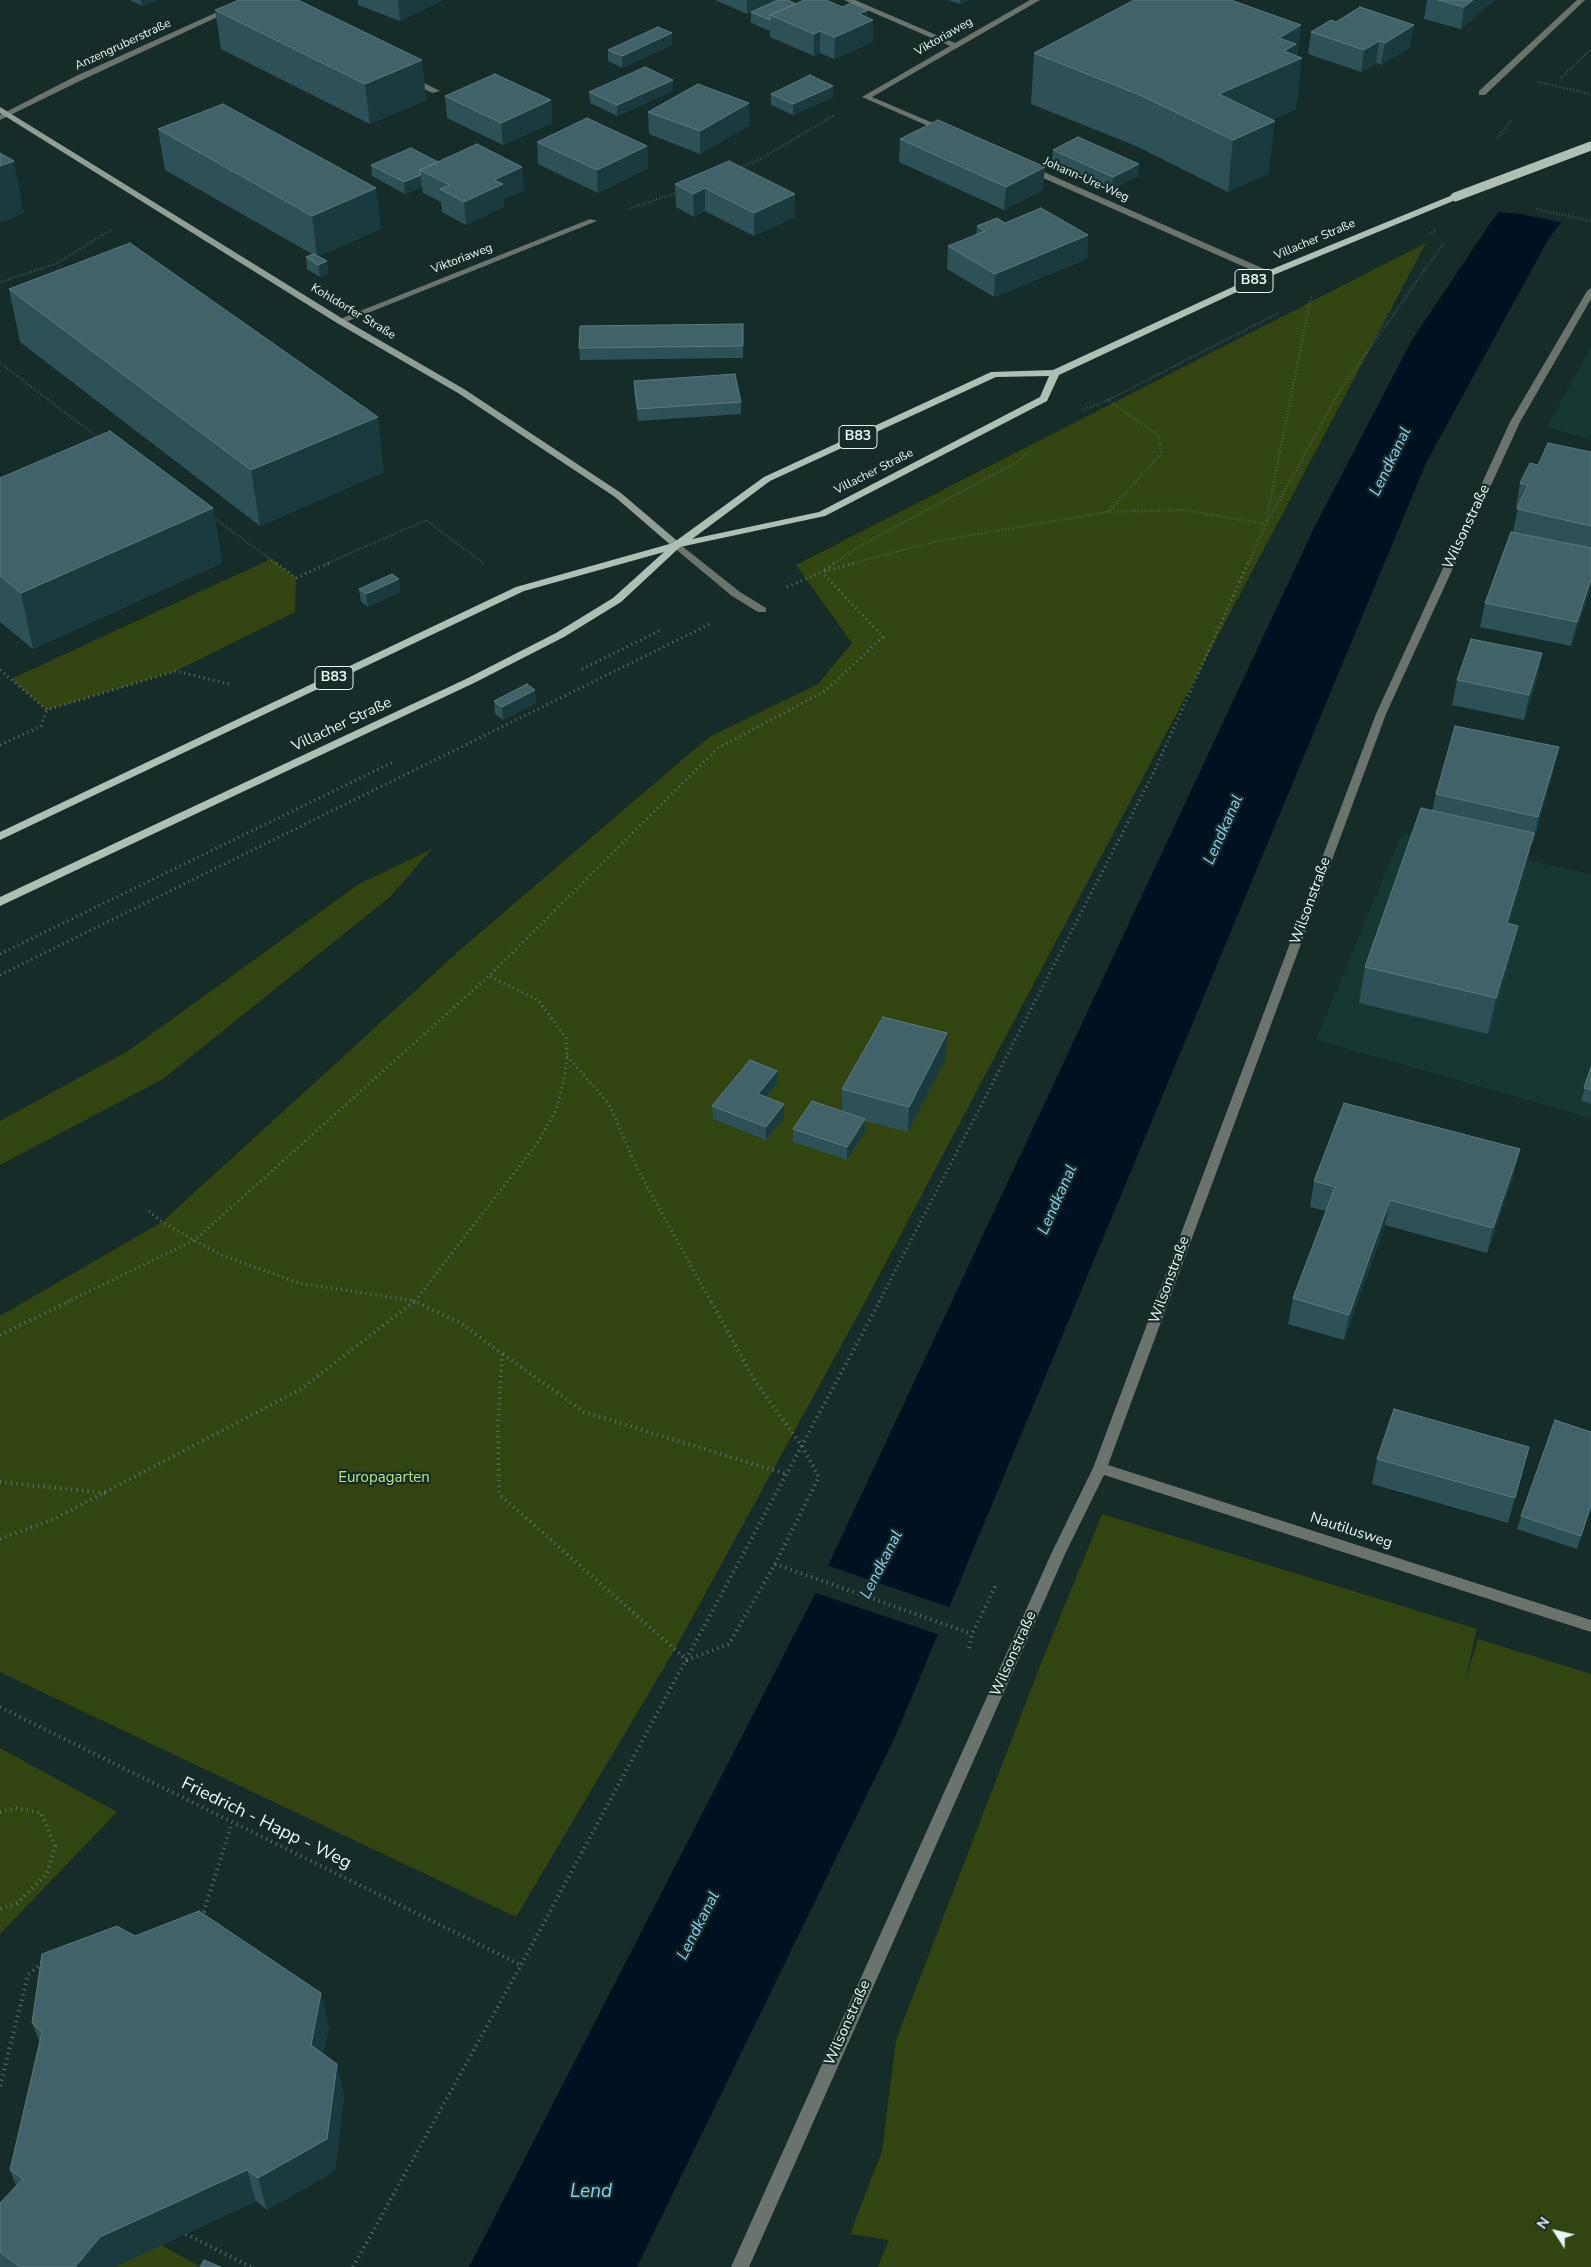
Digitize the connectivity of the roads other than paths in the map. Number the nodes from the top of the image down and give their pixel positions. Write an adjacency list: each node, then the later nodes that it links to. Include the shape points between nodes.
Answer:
1 (848, 0): 5 (street)
2 (1036, 0): 5 (street, Viktoriaweg)
3 (1581, 0): 8 (street)
4 (249, 3): 9 (street, Anzengruberstraße)
5 (954, 45): 10 (street, Viktoriaweg, via 866,97)
6 (400, 75): 7 (street)
7 (436, 91)
8 (1482, 93)
9 (2, 114): 16 (street, Kohldorfer Straße)
10 (953, 135)
11 (1591, 146): 14 (main road, Villacher Straße / B83, bridge, via 1455,197)
12 (1016, 162): 14 (street, Johann-Ure-Weg)
13 (593, 221): 16 (street, Viktoriaweg)
14 (1268, 274): 17 (main road, Villacher Straße / B83)
15 (1591, 291): 22 (street, Wilsonstraße, via 1515,422 1381,714)
16 (340, 320): 18 (street, Kohldorfer Straße, via 461,391 618,495)
17 (1056, 373): 18 (main road, Villacher Straße / B83, via 994,374 767,479); 18 (main road, Villacher Straße / B83, via 1044,399 822,514)
18 (677, 545): 19 (street); 20 (main road, Villacher Straße / B83, via 520,589); 21 (main road, Villacher Straße / B83, via 617,600 560,636)
19 (762, 610)
20 (0, 836)
21 (0, 902)
22 (1100, 1468): 23 (street, Nautilusweg); 24 (street, Wilsonstraße, via 1059,1552)
23 (1591, 1626)
24 (740, 2267)

